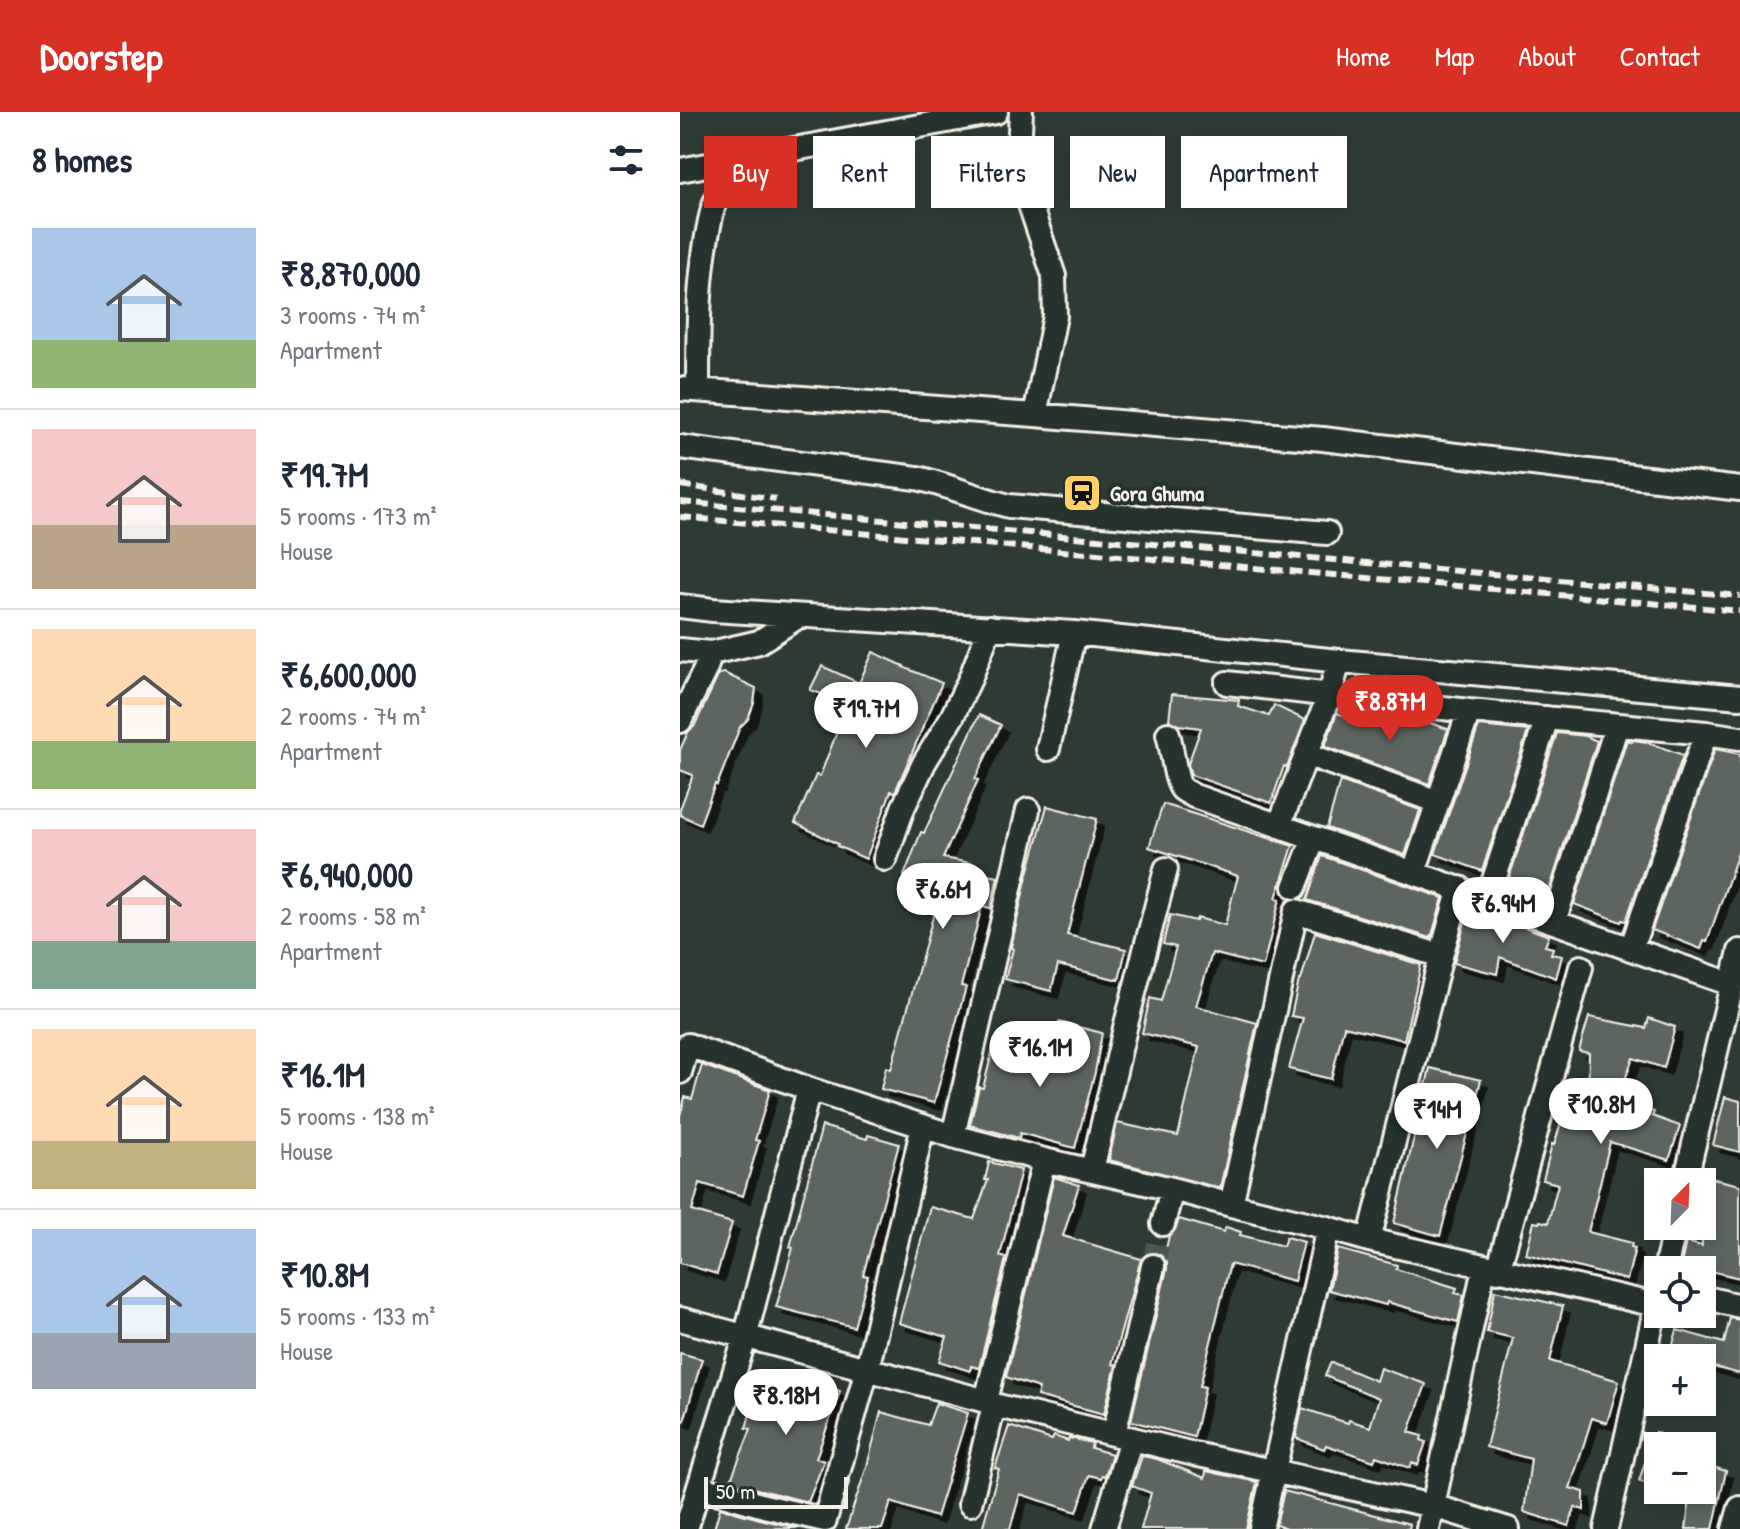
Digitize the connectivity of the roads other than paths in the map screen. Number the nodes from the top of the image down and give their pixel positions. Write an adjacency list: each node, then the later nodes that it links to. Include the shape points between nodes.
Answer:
1 (996, 112): 3 (street)
2 (1021, 112): 8 (street, via 1019,149 1027,196 1054,276 1055,316)
3 (797, 149)
4 (704, 166): 5 (street)
5 (680, 170)
6 (713, 208): 7 (street)
7 (689, 389): 8 (street)
8 (1035, 415): 10 (street, via 1323,439)
9 (680, 447): 11 (street, via 917,478 1009,506)
10 (1740, 489)
11 (1327, 533)
12 (680, 606): 13 (street)
13 (799, 616): 14 (street); 17 (street, via 759,642)
14 (990, 627): 15 (street); 35 (street, via 952,717 903,808)
15 (1074, 633): 18 (street); 29 (street)
16 (680, 650): 17 (street)
17 (711, 653): 24 (street)
18 (1339, 661): 20 (street); 21 (street)
19 (1227, 683): 20 (street)
20 (1330, 693): 22 (street); 30 (street)
21 (1740, 697)
22 (1469, 711): 23 (street); 31 (street)
23 (1547, 718): 25 (street); 40 (street)
24 (680, 721)
25 (1617, 725): 26 (street); 41 (street)
26 (1706, 733): 28 (street); 42 (street)
27 (1168, 734): 33 (street, via 1183,790)
28 (1740, 738)
29 (1048, 749)
30 (1306, 754): 31 (street); 33 (street)
31 (1438, 802): 37 (street)
32 (1028, 810): 50 (street)
33 (1279, 826): 34 (street)
34 (1314, 838): 37 (street); 38 (street)
35 (885, 859)
36 (1166, 869): 53 (street)
37 (1414, 872): 39 (street)
38 (1295, 887)
39 (1460, 888): 40 (street); 44 (street)
40 (1488, 898): 41 (street)
41 (1554, 922): 42 (street)
42 (1631, 949): 46 (street)
43 (1740, 951): 46 (street)
44 (1441, 956): 55 (street, via 1296,911); 58 (street)
45 (1581, 967): 60 (street)
46 (1731, 984): 52 (street)
47 (680, 1072): 48 (street, via 688,1045)
48 (809, 1089): 49 (street); 66 (street)
49 (923, 1126): 50 (street); 67 (street)
50 (953, 1136): 51 (street)
51 (1044, 1160): 53 (street); 68 (street)
52 (1688, 1168)
53 (1092, 1170): 54 (street)
54 (1172, 1189): 55 (street); 56 (street)
55 (1231, 1205): 57 (street)
56 (1163, 1224)
57 (1328, 1228): 58 (street); 70 (street)
58 (1369, 1240): 60 (street)
59 (1153, 1266): 69 (street)
60 (1491, 1269): 61 (street); 73 (street)
61 (1644, 1298)
62 (1716, 1300): 63 (street)
63 (1740, 1306)
64 (680, 1319): 66 (street)
65 (1651, 1328): 80 (street)
66 (745, 1338): 67 (street); 71 (street)
67 (867, 1369): 68 (street); 71 (street, via 825,1520)
68 (990, 1403): 69 (street); 72 (street)
69 (1122, 1436): 70 (street); 76 (street)
70 (1274, 1471): 73 (street); 77 (street)
71 (699, 1487): 75 (street)
72 (970, 1504)
73 (1433, 1506): 78 (street); 79 (street)
74 (1740, 1508): 81 (street)
75 (686, 1529)
76 (1104, 1529)
77 (1261, 1529)
78 (1428, 1529)
79 (1508, 1529)
80 (1606, 1529)
81 (1734, 1529)

